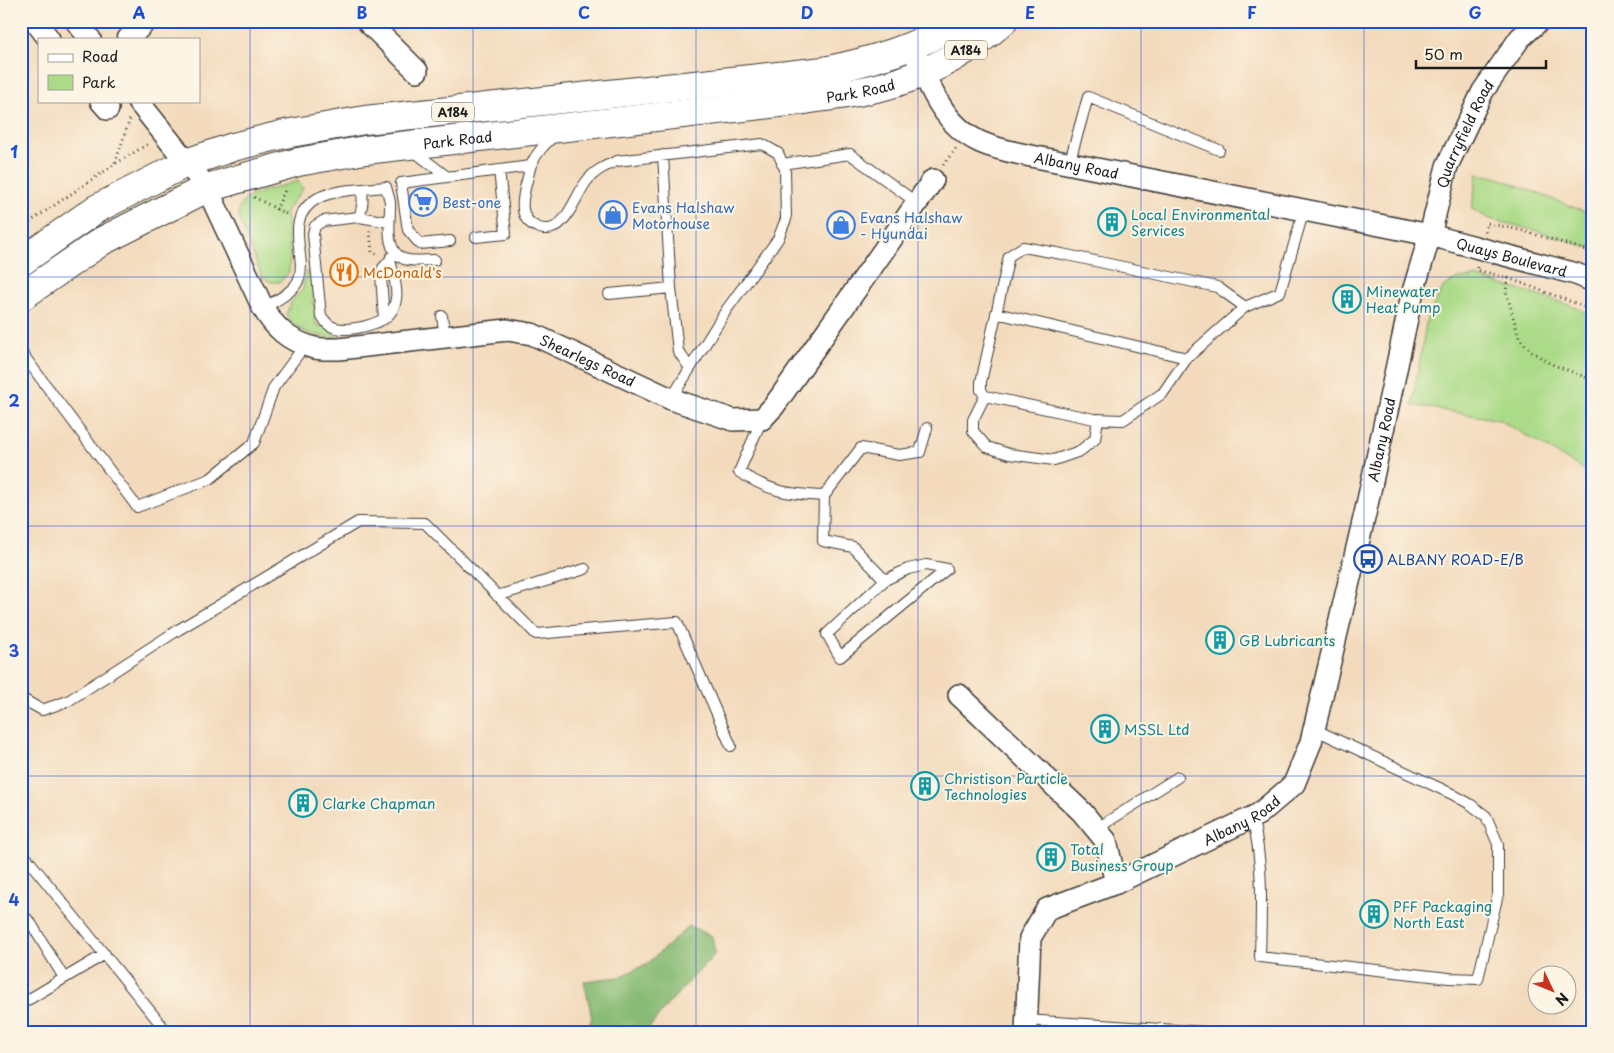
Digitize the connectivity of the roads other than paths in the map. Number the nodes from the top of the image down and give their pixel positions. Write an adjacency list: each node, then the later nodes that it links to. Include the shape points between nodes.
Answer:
1 (35, 21): 8 (street)
2 (76, 21): 9 (street)
3 (146, 21): 10 (street)
4 (367, 21): 12 (street)
5 (960, 21): 11 (highway, A184)
6 (1003, 21): 13 (highway, A184, via 978,42)
7 (1539, 21): 32 (street, Quarryfield Road, via 1520,38 1483,91 1447,166)
8 (49, 38)
9 (89, 38)
10 (129, 38)
11 (912, 46): 13 (street, Albany Road); 19 (highway, Park Road / A184, via 824,71 365,120 285,134)
12 (417, 71)
13 (924, 72): 15 (highway, Park Road / A184, via 884,85 797,101); 21 (street, Albany Road, via 938,103 966,134 978,142)
14 (135, 108): 19 (street, Shearlegs Road, via 164,135)
15 (563, 128): 16 (highway, Park Road / A184); 22 (lane, via 542,147)
16 (404, 145): 24 (lane); 26 (highway, Park Road / A184, via 298,162)
17 (1219, 150): 21 (lane, via 1088,97)
18 (663, 155): 20 (lane, via 762,144 778,153); 22 (lane, via 618,161 600,169 586,182 565,217 552,228 532,225 522,210); 40 (lane)
19 (186, 163): 26 (street, Shearlegs Road); 36 (highway, Park Road / A184, via 96,209)
20 (782, 164): 28 (lane, via 850,154); 51 (lane, via 786,219 778,239 727,309)
21 (1069, 164): 29 (street, Albany Road)
22 (530, 166): 23 (lane)
23 (499, 170): 24 (lane); 33 (lane, via 506,234)
24 (446, 176): 34 (lane, via 402,183 408,230 420,244)
25 (933, 180): 28 (street)
26 (207, 188): 38 (highway, Park Road / A184, via 102,241); 44 (street, Shearlegs Road)
27 (362, 190): 30 (lane); 31 (lane, via 386,186 390,201); 44 (lane, via 332,193 318,198 305,210 297,231 298,281 294,288)
28 (917, 203): 54 (street)
29 (1304, 210): 32 (street, Albany Road); 43 (lane, via 1280,292)
30 (359, 216): 31 (lane); 35 (lane, via 323,221 312,234 321,316 328,325 339,329 370,326 384,319 381,275)
31 (389, 222): 35 (lane)
32 (1430, 235): 39 (street, Quays Boulevard); 63 (street, Albany Road, via 1412,295 1366,514)
33 (476, 237)
34 (450, 241)
35 (393, 249): 37 (lane, via 405,259)
36 (31, 255): 38 (highway)
37 (435, 260)
38 (56, 272): 42 (highway, Park Road / A184)
39 (1593, 281)
40 (671, 288): 41 (lane); 51 (lane, via 678,351)
41 (609, 294)
42 (21, 297)
43 (1245, 307): 45 (lane, via 1217,287 1022,247 1008,256); 50 (lane)
44 (263, 308): 48 (street, Shearlegs Road, via 272,324 288,338)
45 (996, 313): 50 (lane); 52 (lane, via 981,382)
46 (442, 316): 47 (lane)
47 (445, 337): 48 (street, Shearlegs Road, via 339,349 313,348); 53 (street, Shearlegs Road, via 507,330 532,334)
48 (305, 344): 49 (lane, via 274,387 254,443 210,479 136,507)
49 (21, 352)
50 (1187, 358): 55 (lane, via 1163,392 1147,404 1123,420)
51 (690, 368): 53 (lane)
52 (985, 396): 55 (lane); 55 (lane, via 972,420 973,431 987,447 1009,454 1054,460 1080,451 1095,439)
53 (671, 399): 54 (street, Shearlegs Road, via 733,420)
54 (762, 419): 57 (lane, via 739,472 787,494)
55 (1098, 419)
56 (927, 428): 57 (lane, via 920,452 898,456 861,448)
57 (824, 496): 59 (lane, via 823,541 853,547)
58 (585, 569): 60 (lane)
59 (885, 580): 59 (lane, via 926,565 947,569 840,657 826,634)
60 (497, 596): 62 (lane, via 424,522 358,522 178,630 68,701 42,710); 64 (lane, via 536,634 677,622)
61 (960, 695): 67 (street)
62 (21, 698)
63 (1314, 729): 66 (street, Albany Road, via 1294,784); 66 (lane, via 1452,794 1486,816 1498,844 1498,894 1478,979 1260,957 1261,864)
64 (731, 746)
65 (1178, 777): 67 (lane)
66 (1252, 817): 69 (street, Albany Road)
67 (1096, 829): 69 (street, via 1106,841)
68 (21, 851): 71 (lane)
69 (1116, 883): 74 (street, Albany Road, via 1047,909 1030,938)
70 (21, 912): 72 (lane)
71 (105, 954): 72 (lane); 76 (lane)
72 (64, 978): 73 (lane)
73 (21, 1004)
74 (1026, 1026): 75 (lane)
75 (1085, 1028): 77 (lane)
76 (167, 1032)
77 (1206, 1032)

